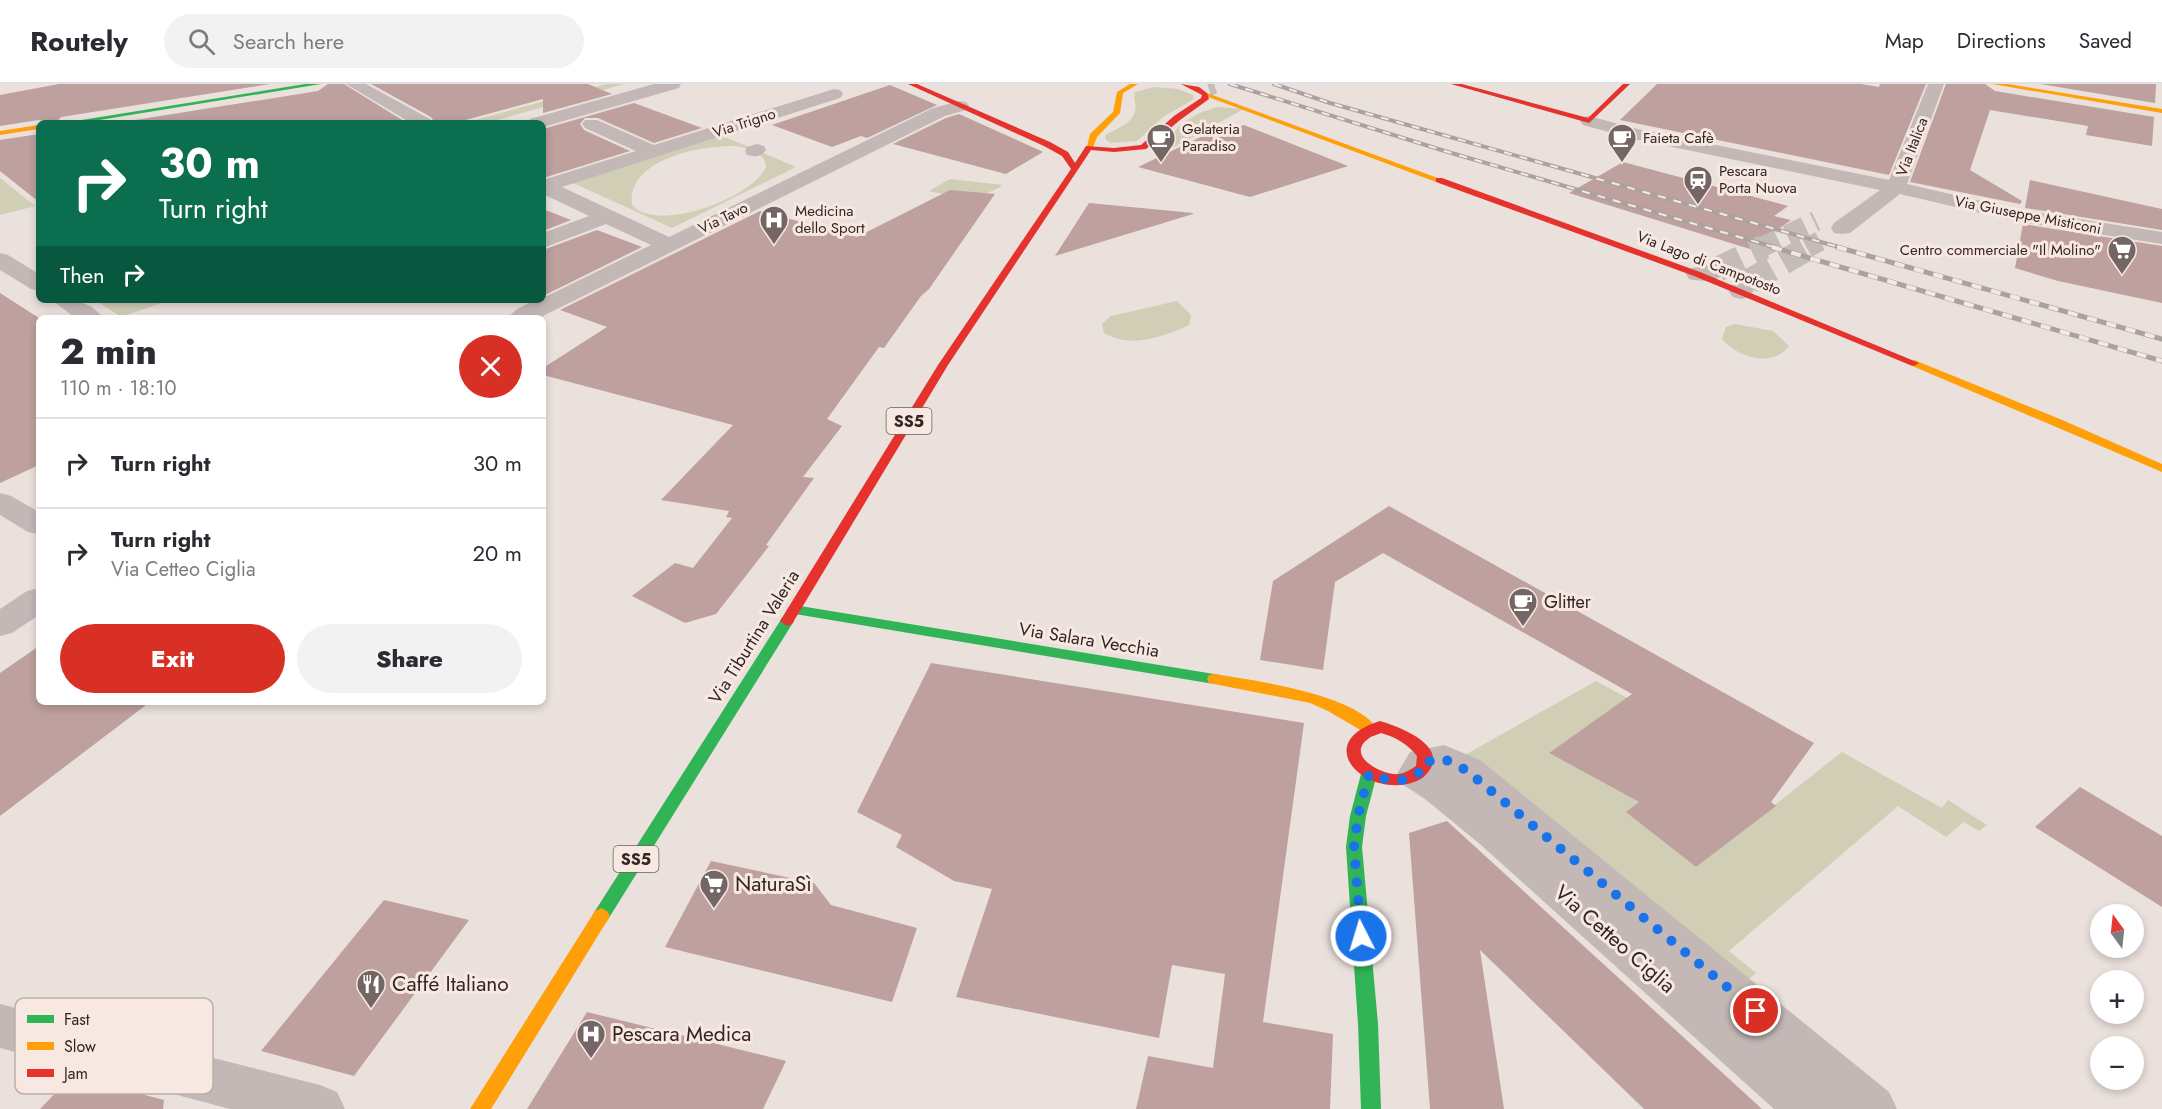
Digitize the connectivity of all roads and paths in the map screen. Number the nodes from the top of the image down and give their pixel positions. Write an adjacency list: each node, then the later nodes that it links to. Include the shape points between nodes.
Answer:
1 (318, 84): 17 (street)
2 (354, 84): 18 (street)
3 (673, 84): 19 (street)
4 (911, 84): 14 (street)
5 (1135, 84): 25 (street, SS5, via 1120,92 1118,109 1092,135)
6 (1184, 84): 11 (street, Via Lago di Campotosto)
7 (1454, 84): 20 (street)
8 (1627, 84): 20 (street)
9 (1936, 84): 33 (street, Via Italica)
10 (1995, 84): 16 (street)
11 (1205, 90): 13 (street, Via Lago di Campotosto); 15 (street, via 1205,99)
12 (834, 94): 27 (street, Via Trigno)
13 (1239, 104): 15 (street, Via Lago di Campotosto); 46 (street, Via Lago di Campotosto, via 1745,286)
14 (960, 106): 24 (street); 40 (street, Via Tavo, via 939,112)
15 (1192, 108): 26 (street)
16 (2162, 111)
17 (86, 120)
18 (419, 120)
19 (546, 120)
20 (1589, 120): 33 (street, Via Giuseppe Misticoni, via 1634,134)
21 (591, 124): 27 (street)
22 (36, 127): 23 (street)
23 (0, 133)
24 (1026, 134): 25 (street); 29 (street, via 1065,154)
25 (1089, 148): 26 (street); 29 (street, Via Tiburtina Valeria / SS5)
26 (1140, 148): 28 (street)
27 (655, 156): 31 (street, Via Trigno)
28 (1107, 164)
29 (1074, 167): 32 (street, Via Tiburtina Valeria / SS5)
30 (1092, 173): 32 (street, Via Tiburtina Valeria / SS5)
31 (546, 186)
32 (1064, 187): 50 (street, Via Tiburtina Valeria / SS5, via 943,365)
33 (1896, 187): 36 (street, Via Italica, via 1845,226); 38 (street, Via Giuseppe Misticoni, via 2014,215)
34 (546, 188): 35 (street)
35 (598, 212): 37 (street); 39 (street); 40 (street)
36 (1821, 221)
37 (546, 224)
38 (2162, 238)
39 (546, 239)
40 (669, 244): 45 (street, Via Tavo)
41 (19, 265): 42 (street)
42 (36, 281)
43 (68, 303): 44 (street)
44 (86, 315)
45 (526, 315)
46 (2162, 468)
47 (0, 502): 48 (street)
48 (36, 523)
49 (36, 601): 51 (street)
50 (794, 610): 52 (street, Via Salara Vecchia, via 1302,694 1336,705); 59 (street, Via Tiburtina Valeria / SS5)
51 (0, 625)
52 (1369, 729): 53 (street, via 1386,727 1409,735 1420,747); 54 (street, via 1355,738 1352,750 1356,762)
53 (1420, 768): 54 (street, via 1403,780); 61 (street, Via Cetteo Ciglia); 62 (street, Via Cetteo Ciglia, via 1444,759 1466,770)
54 (1369, 774): 60 (street, via 1354,847)
55 (0, 1026): 56 (street)
56 (15, 1030)
57 (213, 1081): 58 (street)
58 (320, 1109)
59 (480, 1109)
60 (1371, 1109)
61 (1810, 1109)
62 (1872, 1109)

